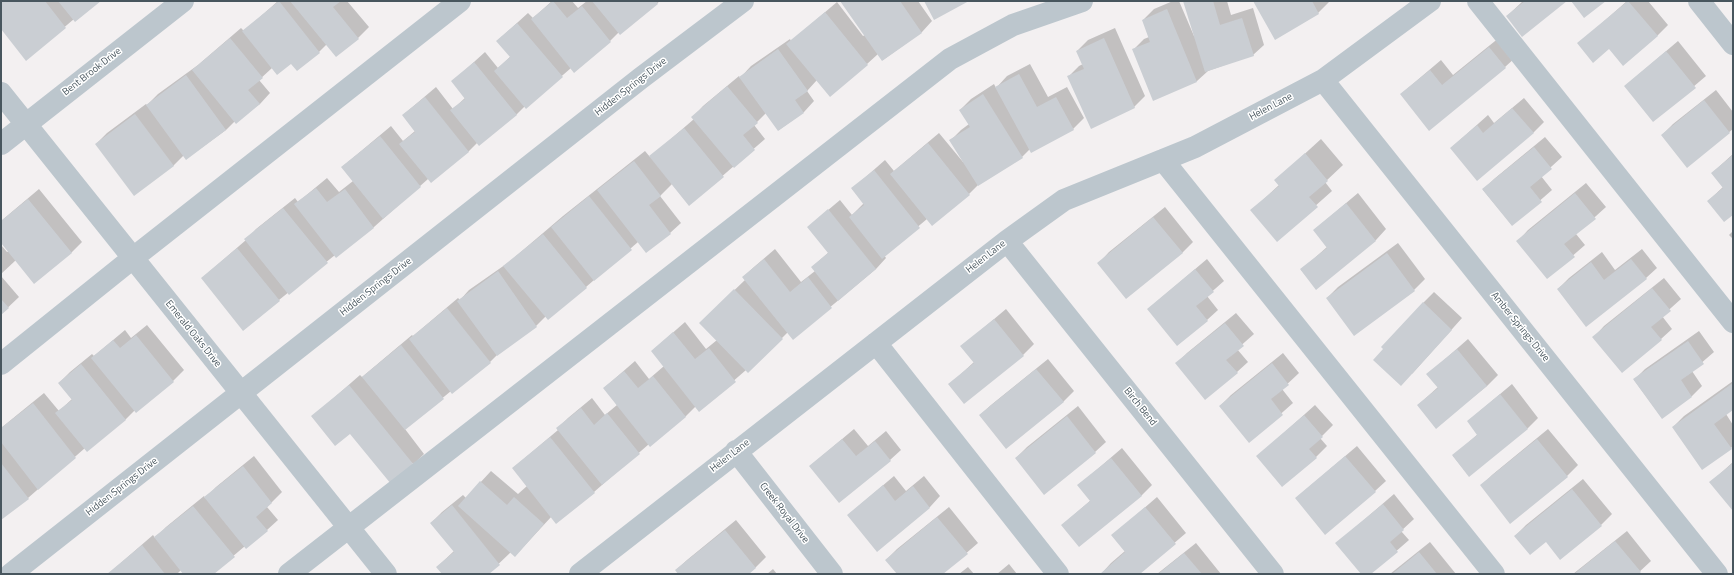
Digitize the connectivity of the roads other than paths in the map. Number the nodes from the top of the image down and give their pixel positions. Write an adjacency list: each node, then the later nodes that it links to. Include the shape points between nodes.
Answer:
1 (183, 1): 11 (street, Bent Brook Drive)
2 (460, 1): 15 (street)
3 (743, 1): 19 (street, Hidden Springs Drive, via 641,78)
4 (1082, 1): 21 (street, via 1013,26 950,58)
5 (1430, 1): 9 (street, Helen Lane)
6 (1478, 1): 16 (street)
7 (1699, 1): 8 (street)
8 (1733, 44)
9 (1323, 80): 13 (street, Helen Lane, via 1195,147); 31 (street, Amber Springs Drive)
10 (1, 93): 11 (street, Emerald Oaks Drive)
11 (26, 124): 12 (street, Bent Brook Drive); 15 (street, Emerald Oaks Drive)
12 (1, 144)
13 (1163, 160): 14 (street, Helen Lane, via 1064,200); 30 (street)
14 (1007, 240): 17 (street, Helen Lane); 29 (street, Birch Bend)
15 (133, 258): 18 (street); 19 (street, Emerald Oaks Drive)
16 (1733, 322)
17 (876, 343): 20 (street, Helen Lane); 28 (street)
18 (1, 364)
19 (241, 393): 21 (street, Emerald Oaks Drive); 23 (street, Hidden Springs Drive)
20 (736, 451): 22 (street, Helen Lane); 27 (street, Creek Royal Drive)
21 (349, 527): 24 (street); 25 (street, Emerald Oaks Drive)
22 (603, 567): 26 (street, Helen Lane)
23 (11, 574)
24 (289, 574)
25 (386, 574)
26 (580, 574)
27 (832, 574)
28 (1058, 574)
29 (1272, 574)
30 (1494, 574)
31 (1717, 574)

